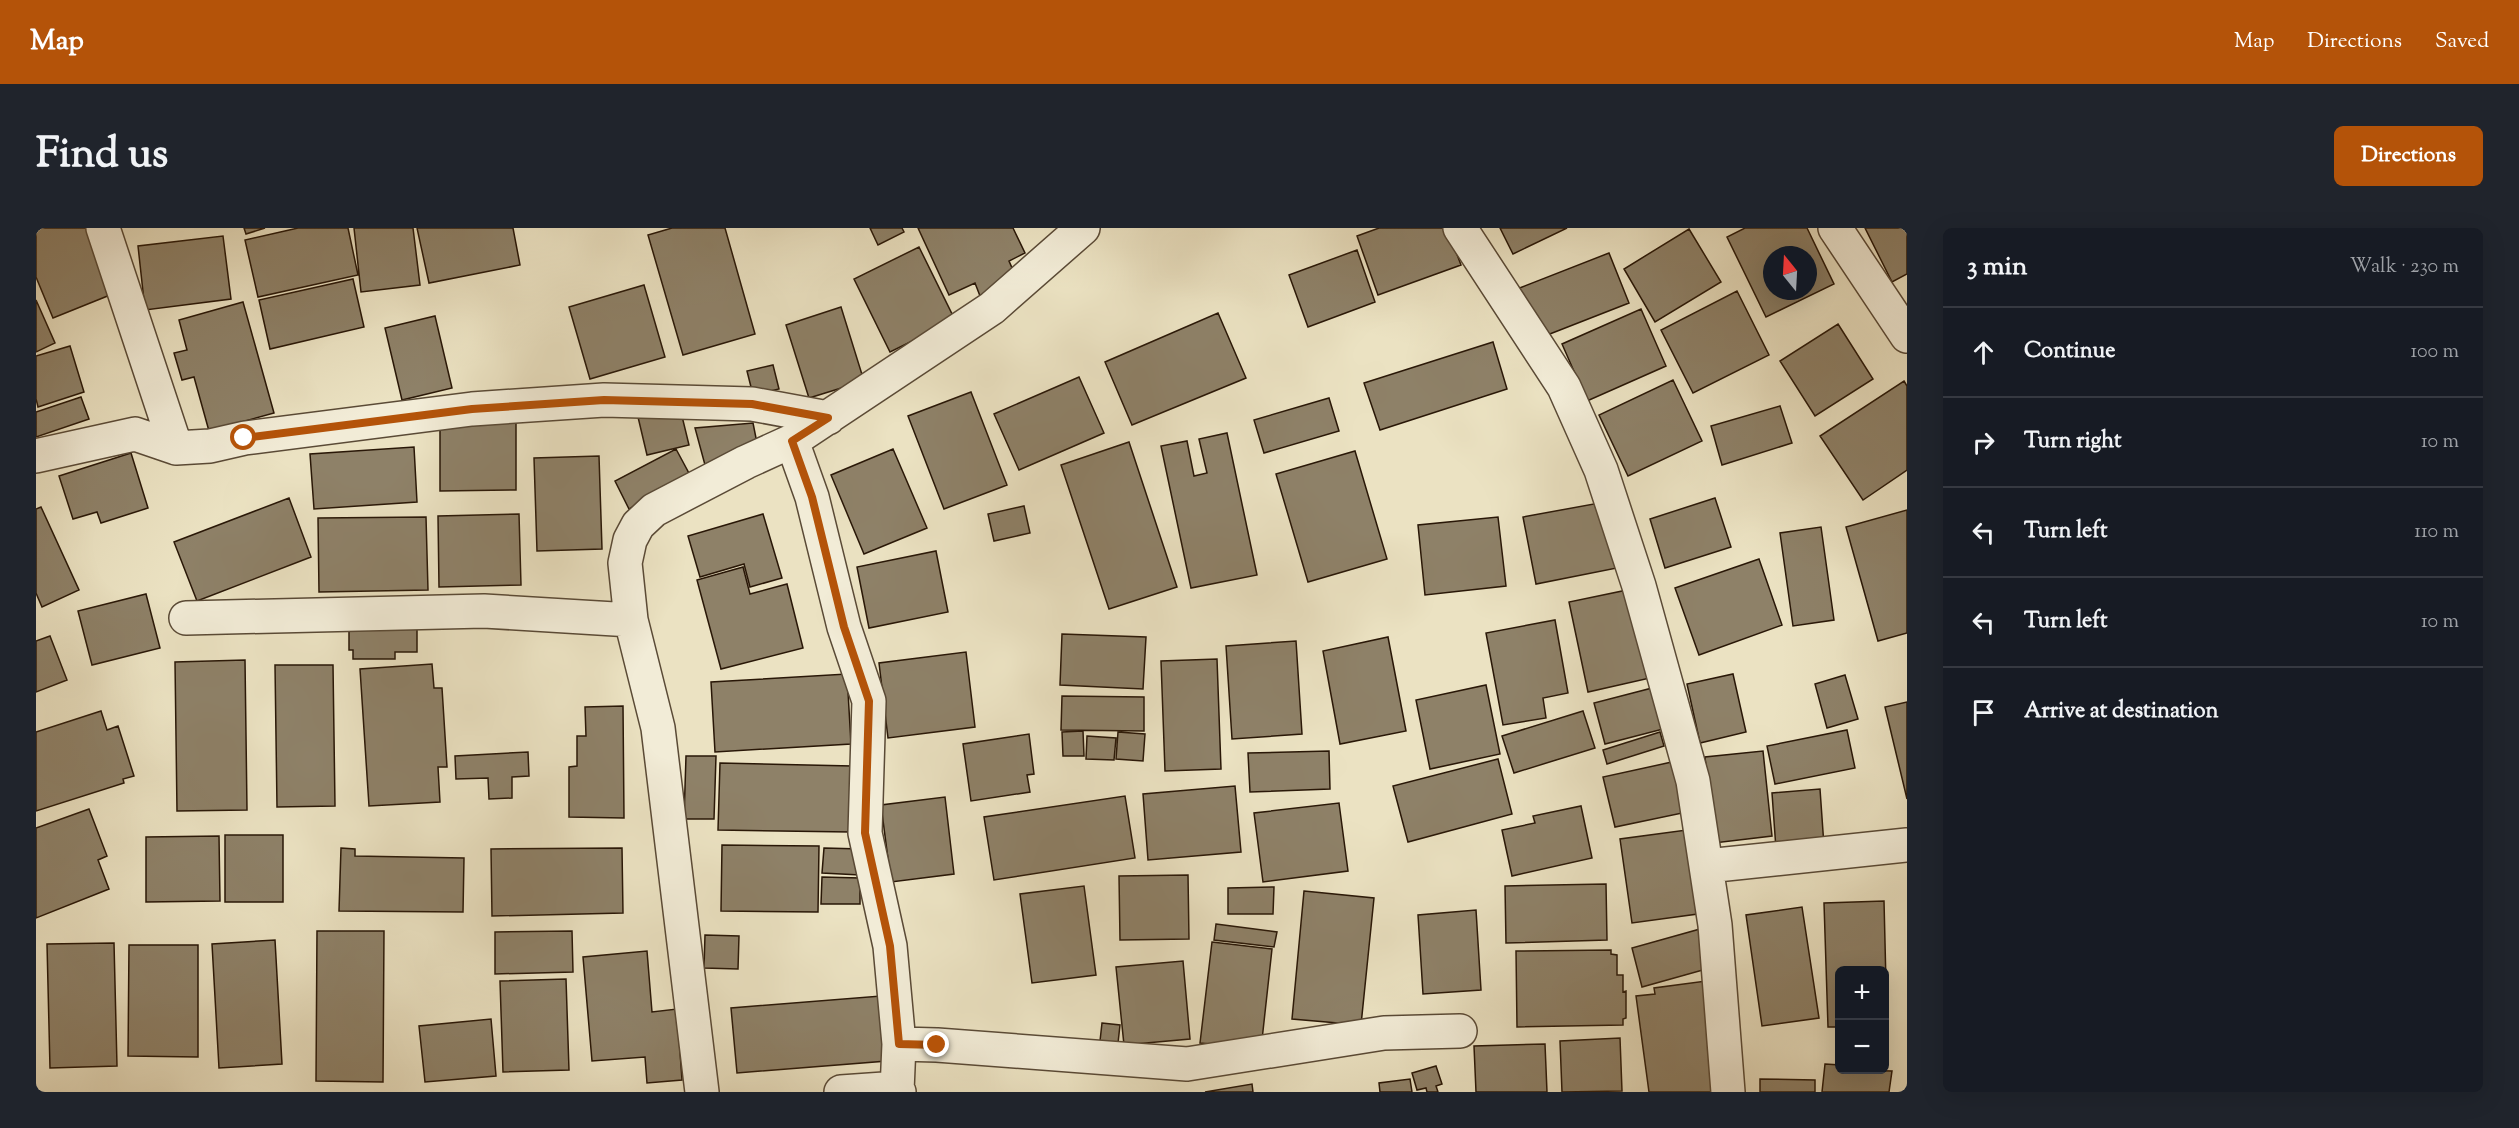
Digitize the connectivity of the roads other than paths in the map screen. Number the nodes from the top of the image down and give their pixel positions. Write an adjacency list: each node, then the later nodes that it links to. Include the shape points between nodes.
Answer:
1 (103, 228): 8 (street)
2 (1083, 228): 6 (street, via 992,308)
3 (1460, 228): 13 (street, via 1564,387 1601,470 1639,586 1693,781)
4 (1835, 228): 5 (street)
5 (1907, 336)
6 (828, 418): 7 (street); 8 (street, via 752,404 604,400 472,409)
7 (792, 441): 11 (street, via 654,510 638,525 625,563); 15 (street, via 812,497 844,627 869,701 865,833 890,946)
8 (176, 448): 9 (street, via 135,434)
9 (36, 456)
10 (186, 618): 11 (street, via 484,611)
11 (631, 620): 16 (street, via 658,728)
12 (1907, 845): 13 (street)
13 (1707, 866): 19 (street)
14 (1460, 1031): 15 (street, via 1384,1033 1187,1064)
15 (899, 1044): 18 (street)
16 (702, 1092)
17 (841, 1092): 18 (street)
18 (898, 1092)
19 (1728, 1092)

